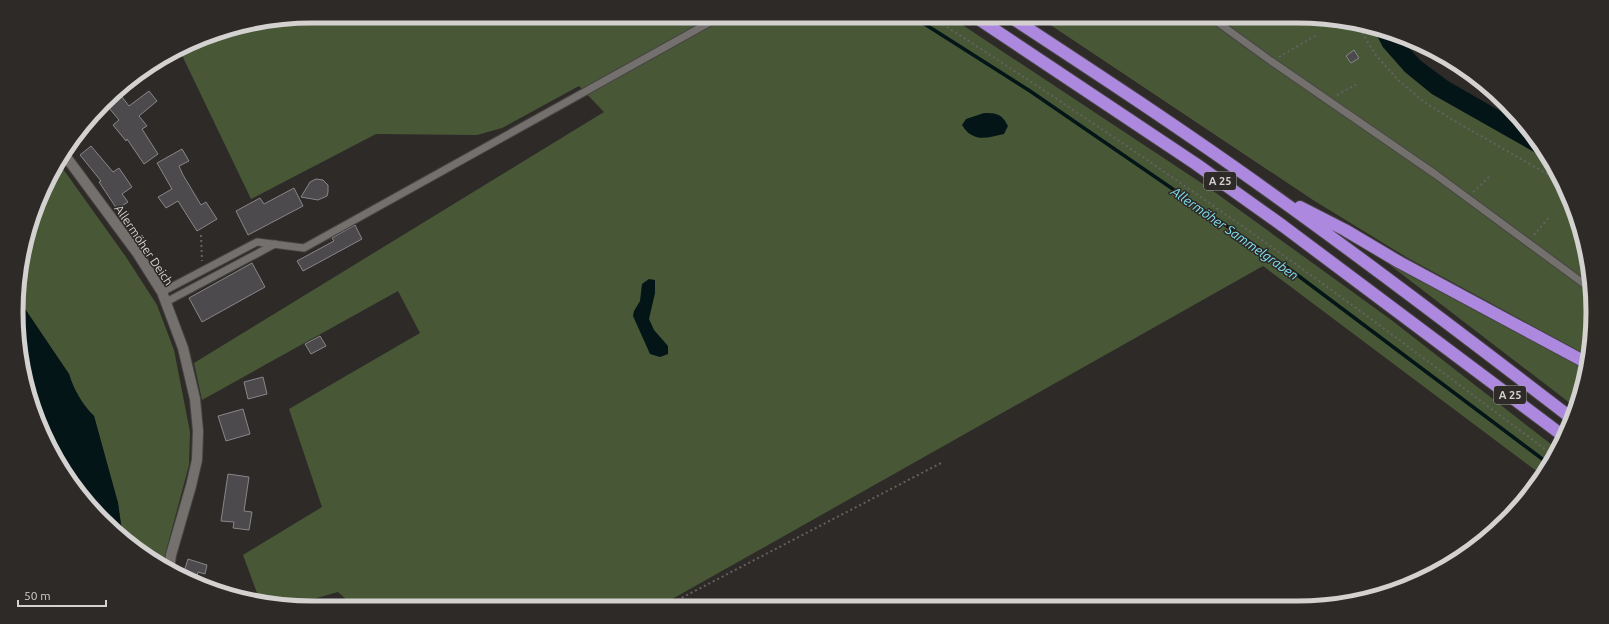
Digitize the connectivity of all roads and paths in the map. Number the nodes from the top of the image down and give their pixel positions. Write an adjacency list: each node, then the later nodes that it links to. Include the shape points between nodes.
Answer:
1 (708, 23): 19 (lane, via 304,248)
2 (941, 23): 27 (path, via 1083,116 1236,222)
3 (984, 23): 26 (highway, A 25, via 1196,164 1452,351)
4 (1020, 23): 14 (highway, A 25)
5 (1218, 23): 8 (lane)
6 (1361, 31): 13 (path, via 1375,54 1398,80 1424,102)
7 (1317, 35): 8 (path)
8 (1271, 61): 10 (lane)
9 (1357, 84): 10 (path)
10 (1330, 100): 15 (lane)
11 (67, 158): 22 (street, Allermöher Deich, via 138,254)
12 (1491, 175): 15 (path)
13 (1552, 177)
14 (1267, 190): 24 (highway); 25 (highway, A 25, via 1471,340)
15 (1468, 197): 18 (lane)
16 (1550, 216): 18 (path)
17 (200, 235): 20 (path)
18 (1528, 242): 21 (lane)
19 (275, 244): 20 (lane, via 257,242); 23 (lane)
20 (202, 270): 22 (lane)
21 (1585, 284)
22 (162, 292): 23 (street, Allermöher Deich)
23 (166, 302): 29 (street, Allermöher Deich, via 183,348 195,399 198,431 197,460)
24 (1582, 360)
25 (1567, 415)
26 (1559, 433)
27 (1549, 452)
28 (941, 463): 30 (path)
29 (170, 564)
30 (676, 601)

